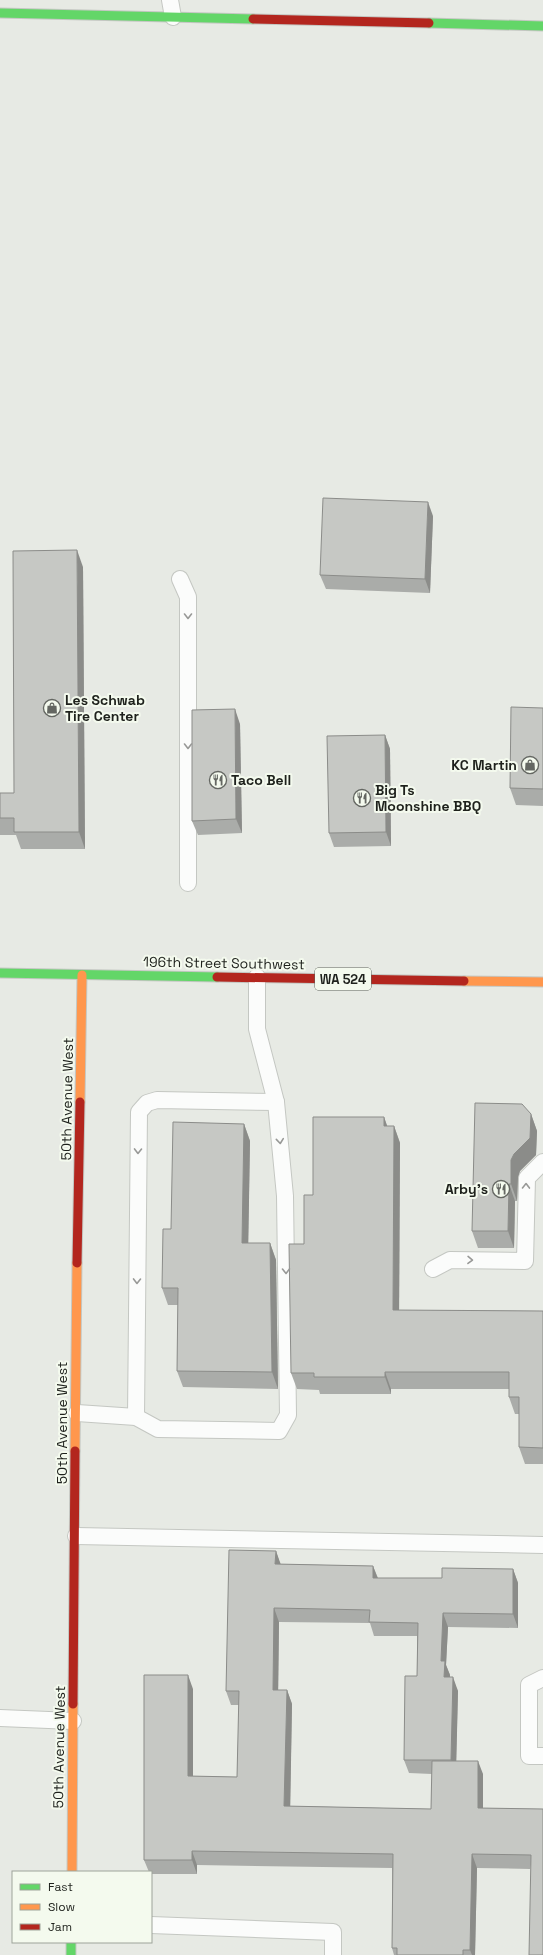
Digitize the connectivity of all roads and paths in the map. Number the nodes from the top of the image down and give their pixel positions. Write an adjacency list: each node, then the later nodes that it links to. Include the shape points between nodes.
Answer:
1 (170, 0): 3 (lane)
2 (0, 13): 3 (street)
3 (173, 16): 4 (street)
4 (543, 26)
5 (180, 579): 6 (lane, one-way to 6, via 188,596)
6 (188, 883)
7 (0, 973): 8 (street, 196th Street Southwest / WA 524)
8 (82, 975): 9 (street, 196th Street Southwest / WA 524); 14 (street, 50th Avenue West)
9 (257, 977): 10 (street, 196th Street Southwest / WA 524); 11 (lane, via 257,1029)
10 (543, 982)
11 (276, 1102): 15 (lane, one-way to 15, via 157,1100 147,1103 139,1112); 15 (lane, one-way to 15, via 285,1196 288,1414 279,1431 158,1429)
12 (543, 1162): 13 (lane, one-way to 12, via 450,1260 525,1261 527,1178)
13 (433, 1269)
14 (77, 1413): 15 (lane); 16 (street, 50th Avenue West)
15 (136, 1417)
16 (76, 1536): 17 (lane); 20 (street, 50th Avenue West)
17 (543, 1545)
18 (543, 1678): 21 (lane, via 529,1685 529,1756)
19 (0, 1718): 20 (lane)
20 (74, 1721): 22 (street, 50th Avenue West)
21 (543, 1756)
22 (72, 1871)
23 (152, 1925): 26 (lane, via 333,1932)
24 (71, 1943): 25 (street)
25 (71, 1955)
26 (333, 1955)

